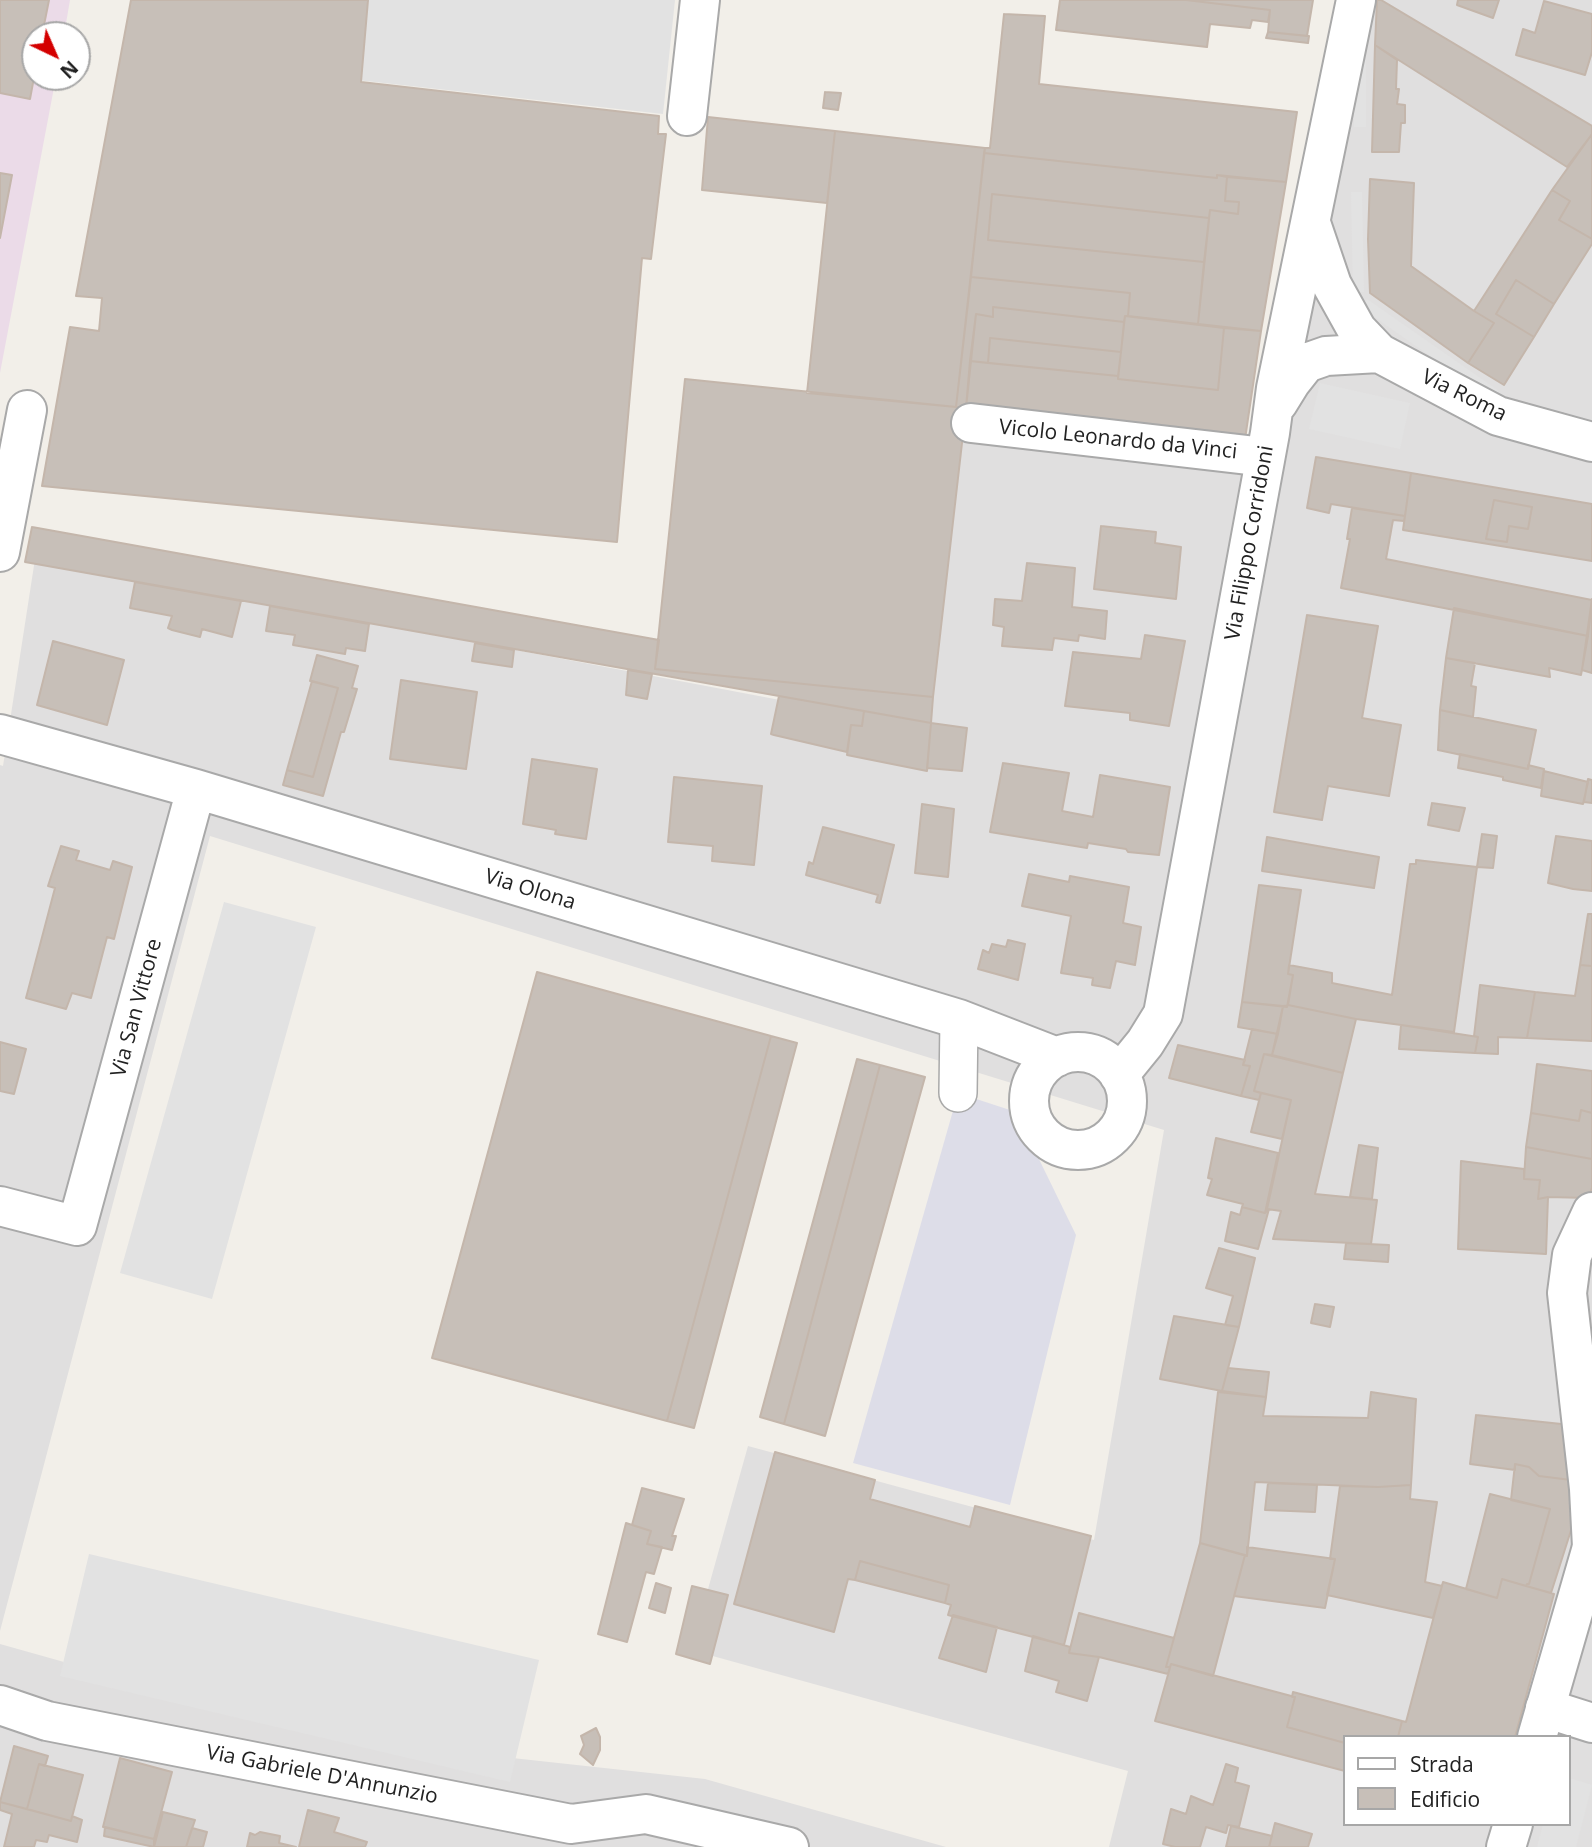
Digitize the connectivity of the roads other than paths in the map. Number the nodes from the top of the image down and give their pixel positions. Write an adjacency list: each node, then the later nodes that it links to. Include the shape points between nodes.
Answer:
1 (700, 0): 3 (street)
2 (1356, 0): 4 (street, Via Filippo Corridoni)
3 (687, 116)
4 (1311, 221): 5 (street, Via Roma, via 1332,285 1357,330); 7 (street, Via Filippo Corridoni)
5 (1379, 353): 7 (street, via 1326,356 1306,363); 9 (street, Via Roma, via 1499,416)
6 (27, 410): 11 (street)
7 (1273, 411): 10 (street, Via Filippo Corridoni)
8 (971, 423): 10 (street, Vicolo Leonardo da Vinci)
9 (1592, 443)
10 (1265, 457): 16 (street, Via Filippo Corridoni, via 1163,1014)
11 (0, 552)
12 (0, 734): 13 (street, Via Olona)
13 (196, 789): 14 (street, Via Olona); 18 (street, Via San Vittore, via 77,1226)
14 (959, 1019): 15 (street, Via Olona); 17 (street)
15 (1057, 1057): 16 (street, via 1071,1053 1098,1056); 16 (street, via 1035,1078 1030,1108 1044,1136 1071,1150 1101,1144 1119,1128 1126,1105)
16 (1119, 1075)
17 (958, 1093)
18 (0, 1206)
19 (1592, 1212): 20 (street, via 1572,1255 1567,1293)
20 (1591, 1490): 21 (street)
21 (1592, 1547): 23 (street)
22 (0, 1705): 26 (street, Via Gabriele D'Annunzio, via 47,1721 571,1824)
23 (1541, 1723): 24 (street)
24 (1592, 1723)
25 (1512, 1826): 28 (street)
26 (641, 1830): 27 (street)
27 (789, 1847)
28 (1506, 1847)

